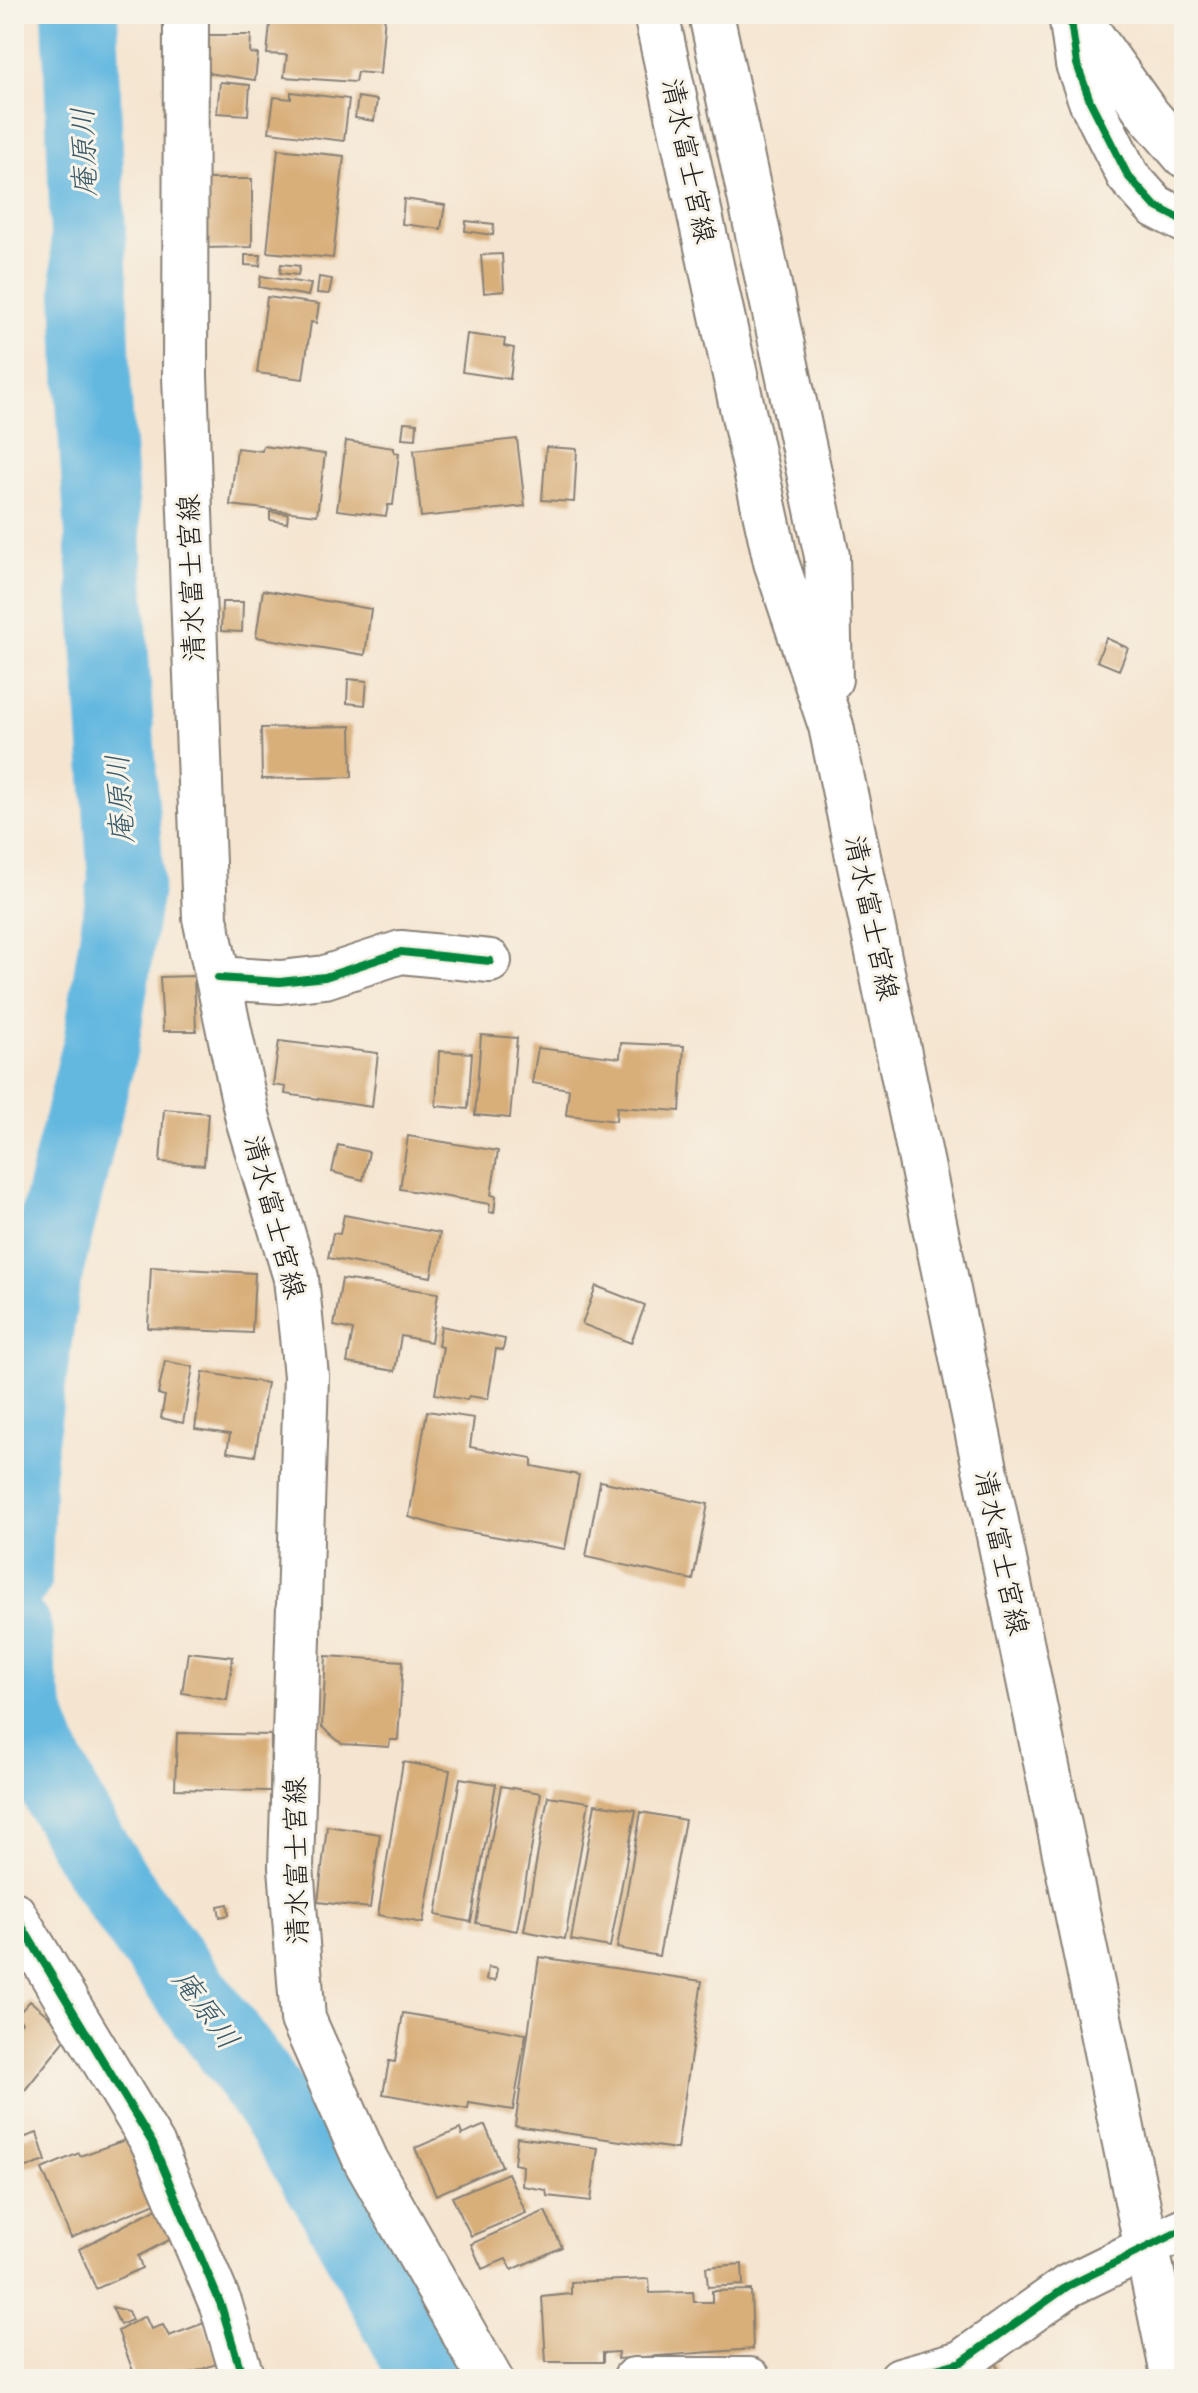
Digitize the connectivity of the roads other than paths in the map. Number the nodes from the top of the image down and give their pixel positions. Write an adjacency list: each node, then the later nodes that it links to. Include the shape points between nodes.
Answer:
1 (186, 14): 10 (main road, 清水富士宮線, via 185,376 205,918)
2 (656, 14): 8 (main road, 清水富士宮線, via 776,562)
3 (711, 14): 8 (main road, 清水富士宮線, via 827,556)
4 (1070, 14): 7 (street, via 1077,64 1128,176 1155,206)
5 (1077, 14): 6 (street)
6 (1184, 156)
7 (1184, 221)
8 (831, 726): 13 (main road, 清水富士宮線)
9 (490, 961): 10 (street, via 401,952 325,977 280,982)
10 (218, 978): 15 (main road, 清水富士宮線, via 248,1119 296,1278 306,1376 291,1867 303,2019 366,2161)
11 (14, 1913): 14 (street, via 153,2144 221,2305)
12 (1184, 2229): 13 (street)
13 (1144, 2248): 18 (street, via 1068,2286 961,2362); 19 (main road, 清水富士宮線)
14 (243, 2379)
15 (490, 2379)
16 (634, 2379): 17 (street)
17 (750, 2379)
18 (900, 2379)
19 (1174, 2379)

